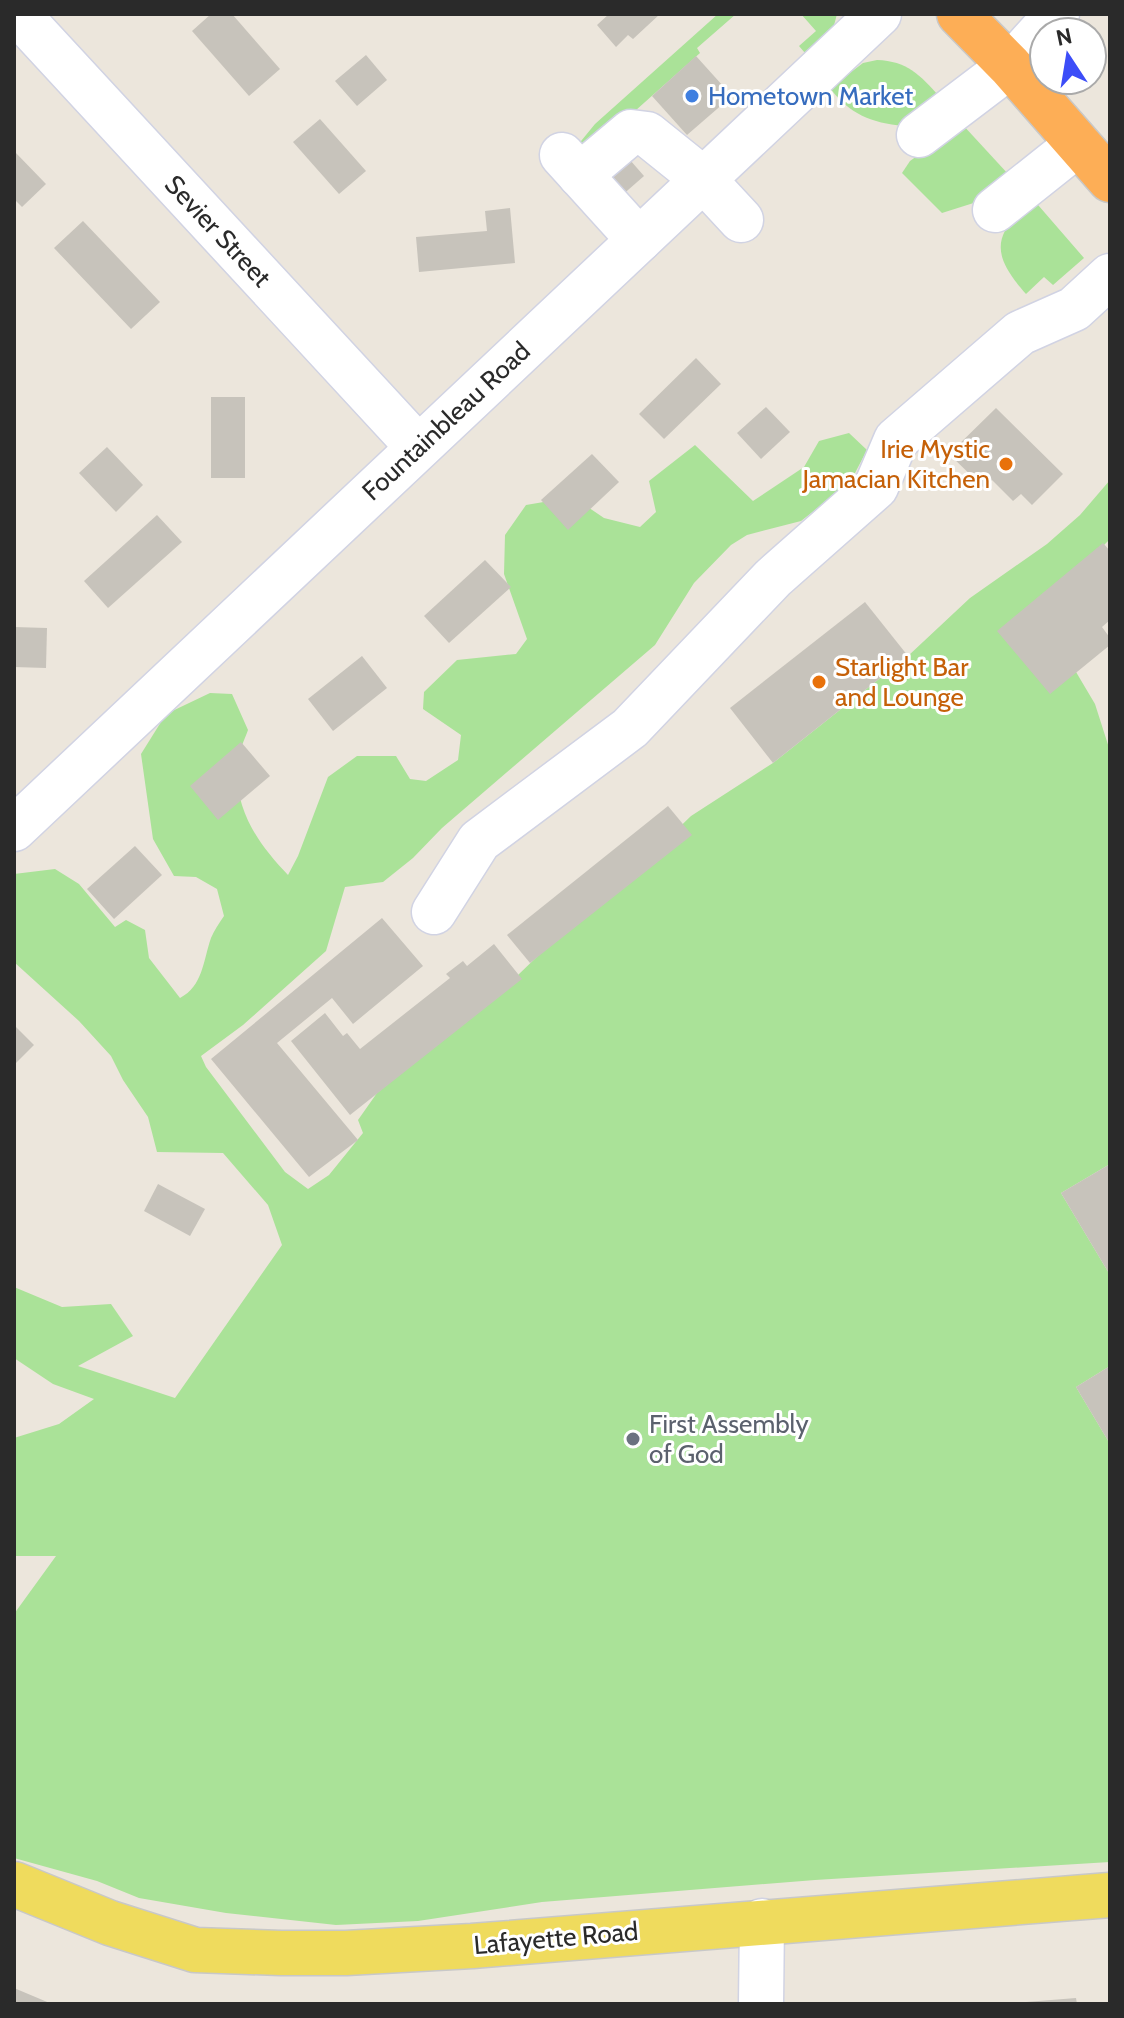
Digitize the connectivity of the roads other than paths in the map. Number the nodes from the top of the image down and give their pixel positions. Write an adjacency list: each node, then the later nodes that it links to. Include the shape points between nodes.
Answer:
1 (18, 14): 13 (street, Sevier Street)
2 (879, 14): 8 (street, Fountainbleau Road)
3 (959, 14): 5 (highway)
4 (1057, 14): 5 (street)
5 (1010, 66): 6 (street); 7 (highway)
6 (919, 135)
7 (1099, 161): 9 (street)
8 (703, 179): 10 (street); 11 (street, Fountainbleau Road); 11 (street, via 647,134 631,132 571,165)
9 (995, 210)
10 (741, 220)
11 (639, 240): 13 (street, Fountainbleau Road)
12 (1110, 276): 15 (street, via 1074,309 1020,333 896,440 876,487 773,578 630,728 479,841)
13 (418, 447): 14 (street, Fountainbleau Road)
14 (14, 829)
15 (434, 912)
16 (14, 1884): 18 (main road, Lafayette Road, via 195,1950 346,1953)
17 (1110, 1895): 18 (main road, Lafayette Road)
18 (762, 1921): 19 (street)
19 (761, 2004)

